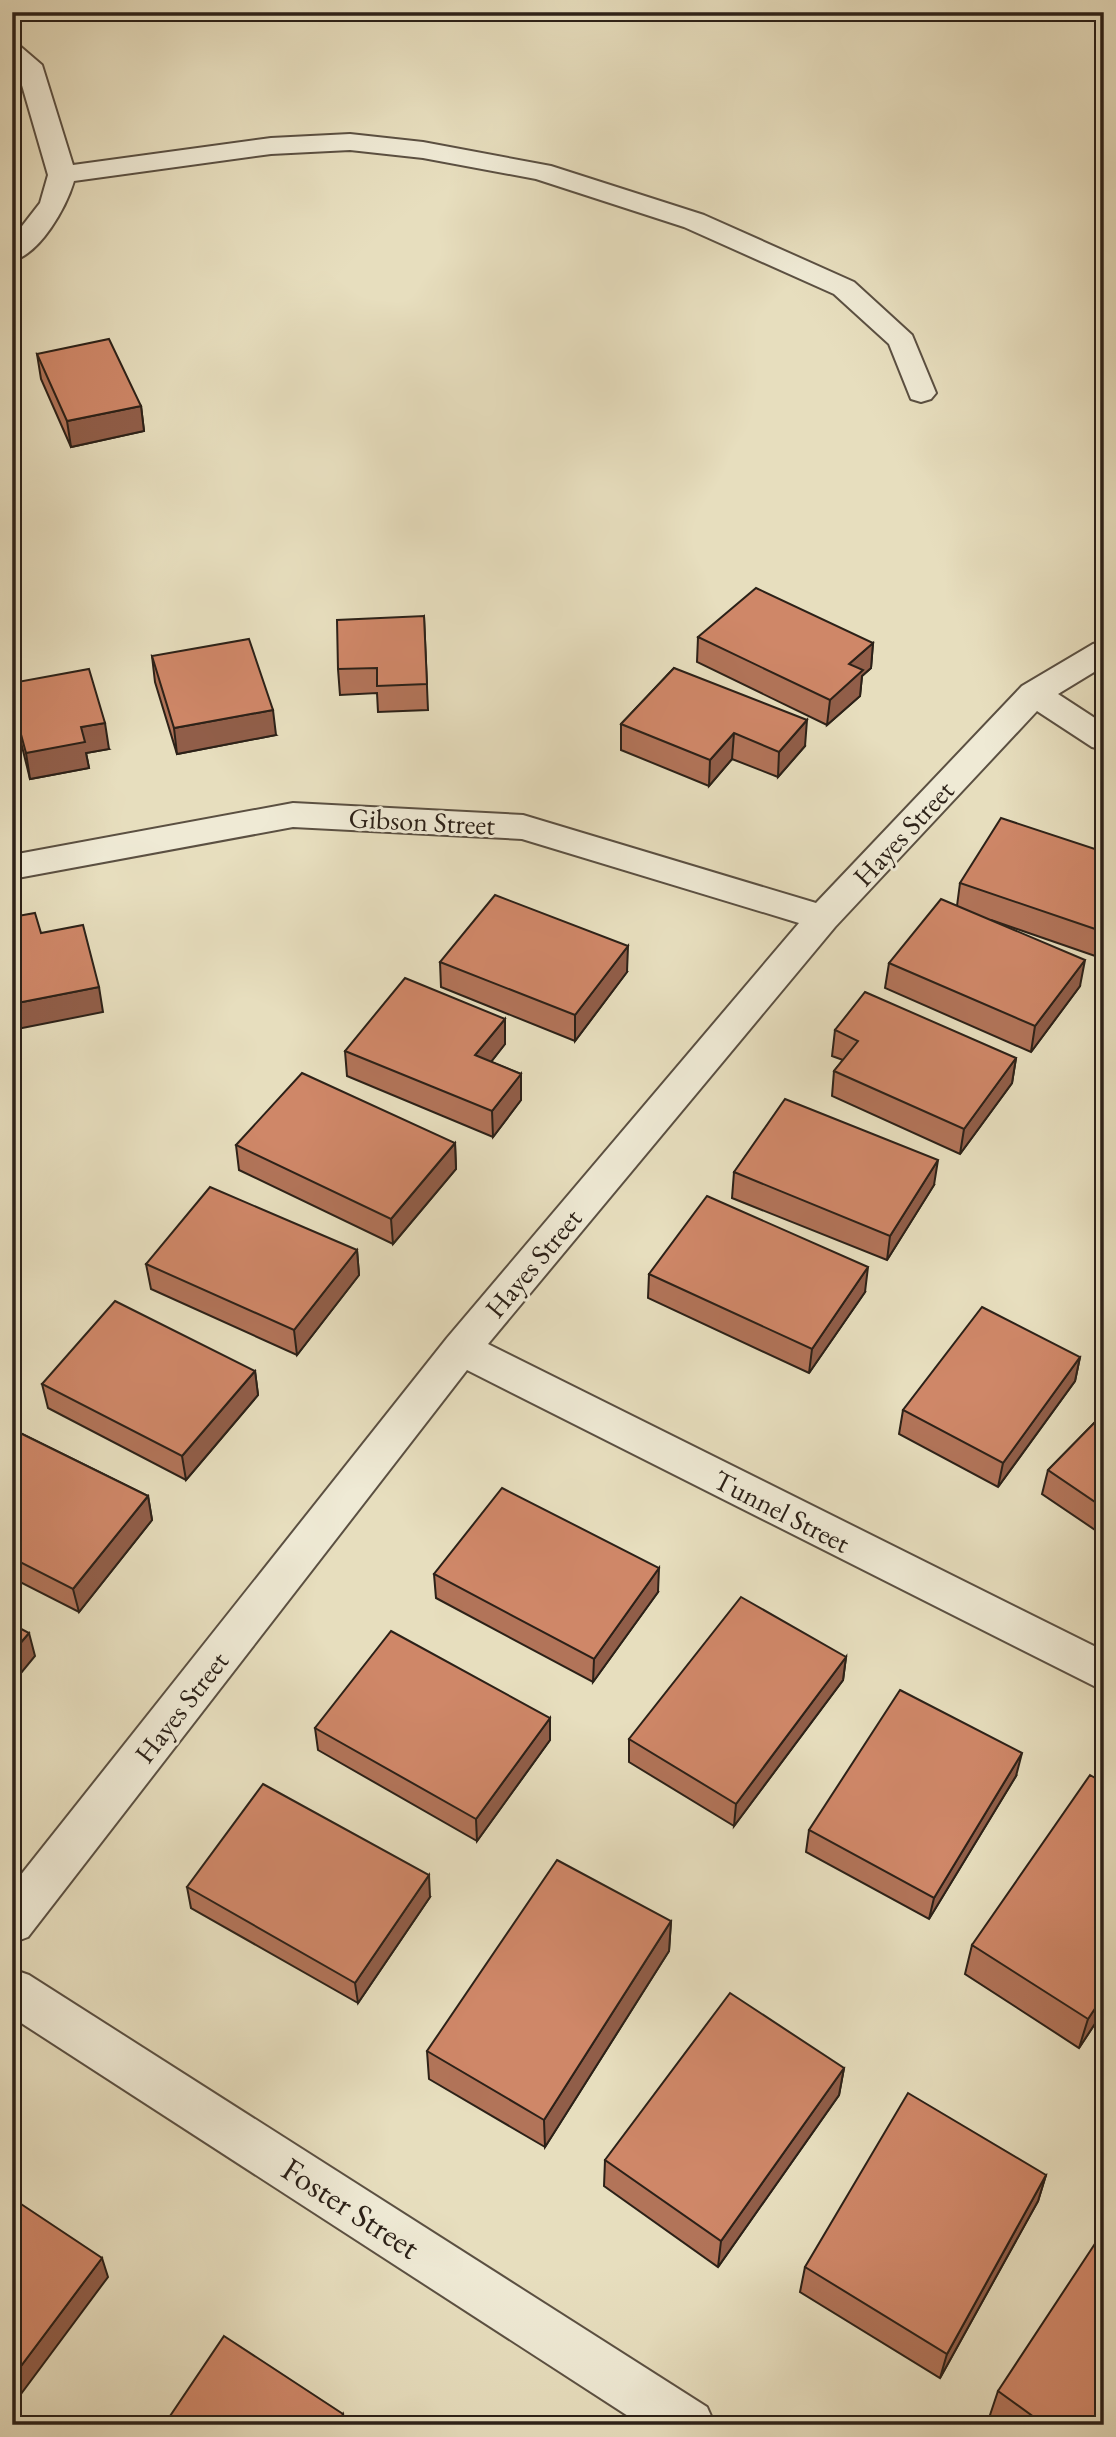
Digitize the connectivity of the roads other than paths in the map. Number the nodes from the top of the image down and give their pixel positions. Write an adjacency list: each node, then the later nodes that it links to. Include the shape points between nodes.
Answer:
1 (20, 58): 2 (street)
2 (62, 175): 3 (street, via 53,204); 4 (street, via 271,146 350,142 423,150 541,173 694,221 845,288 902,341)
3 (12, 253)
4 (921, 393)
5 (1104, 651): 6 (street, Hayes Street)
6 (1034, 694): 7 (street); 9 (street, Hayes Street)
7 (1104, 739)
8 (12, 867): 9 (street, Gibson Street, via 293,815 523,827)
9 (823, 918): 10 (street, Hayes Street)
10 (461, 1349): 11 (street, Tunnel Street); 12 (street, Hayes Street)
11 (1104, 1672)
12 (12, 1922)
13 (12, 1992): 14 (street, Foster Street)
14 (689, 2425)

